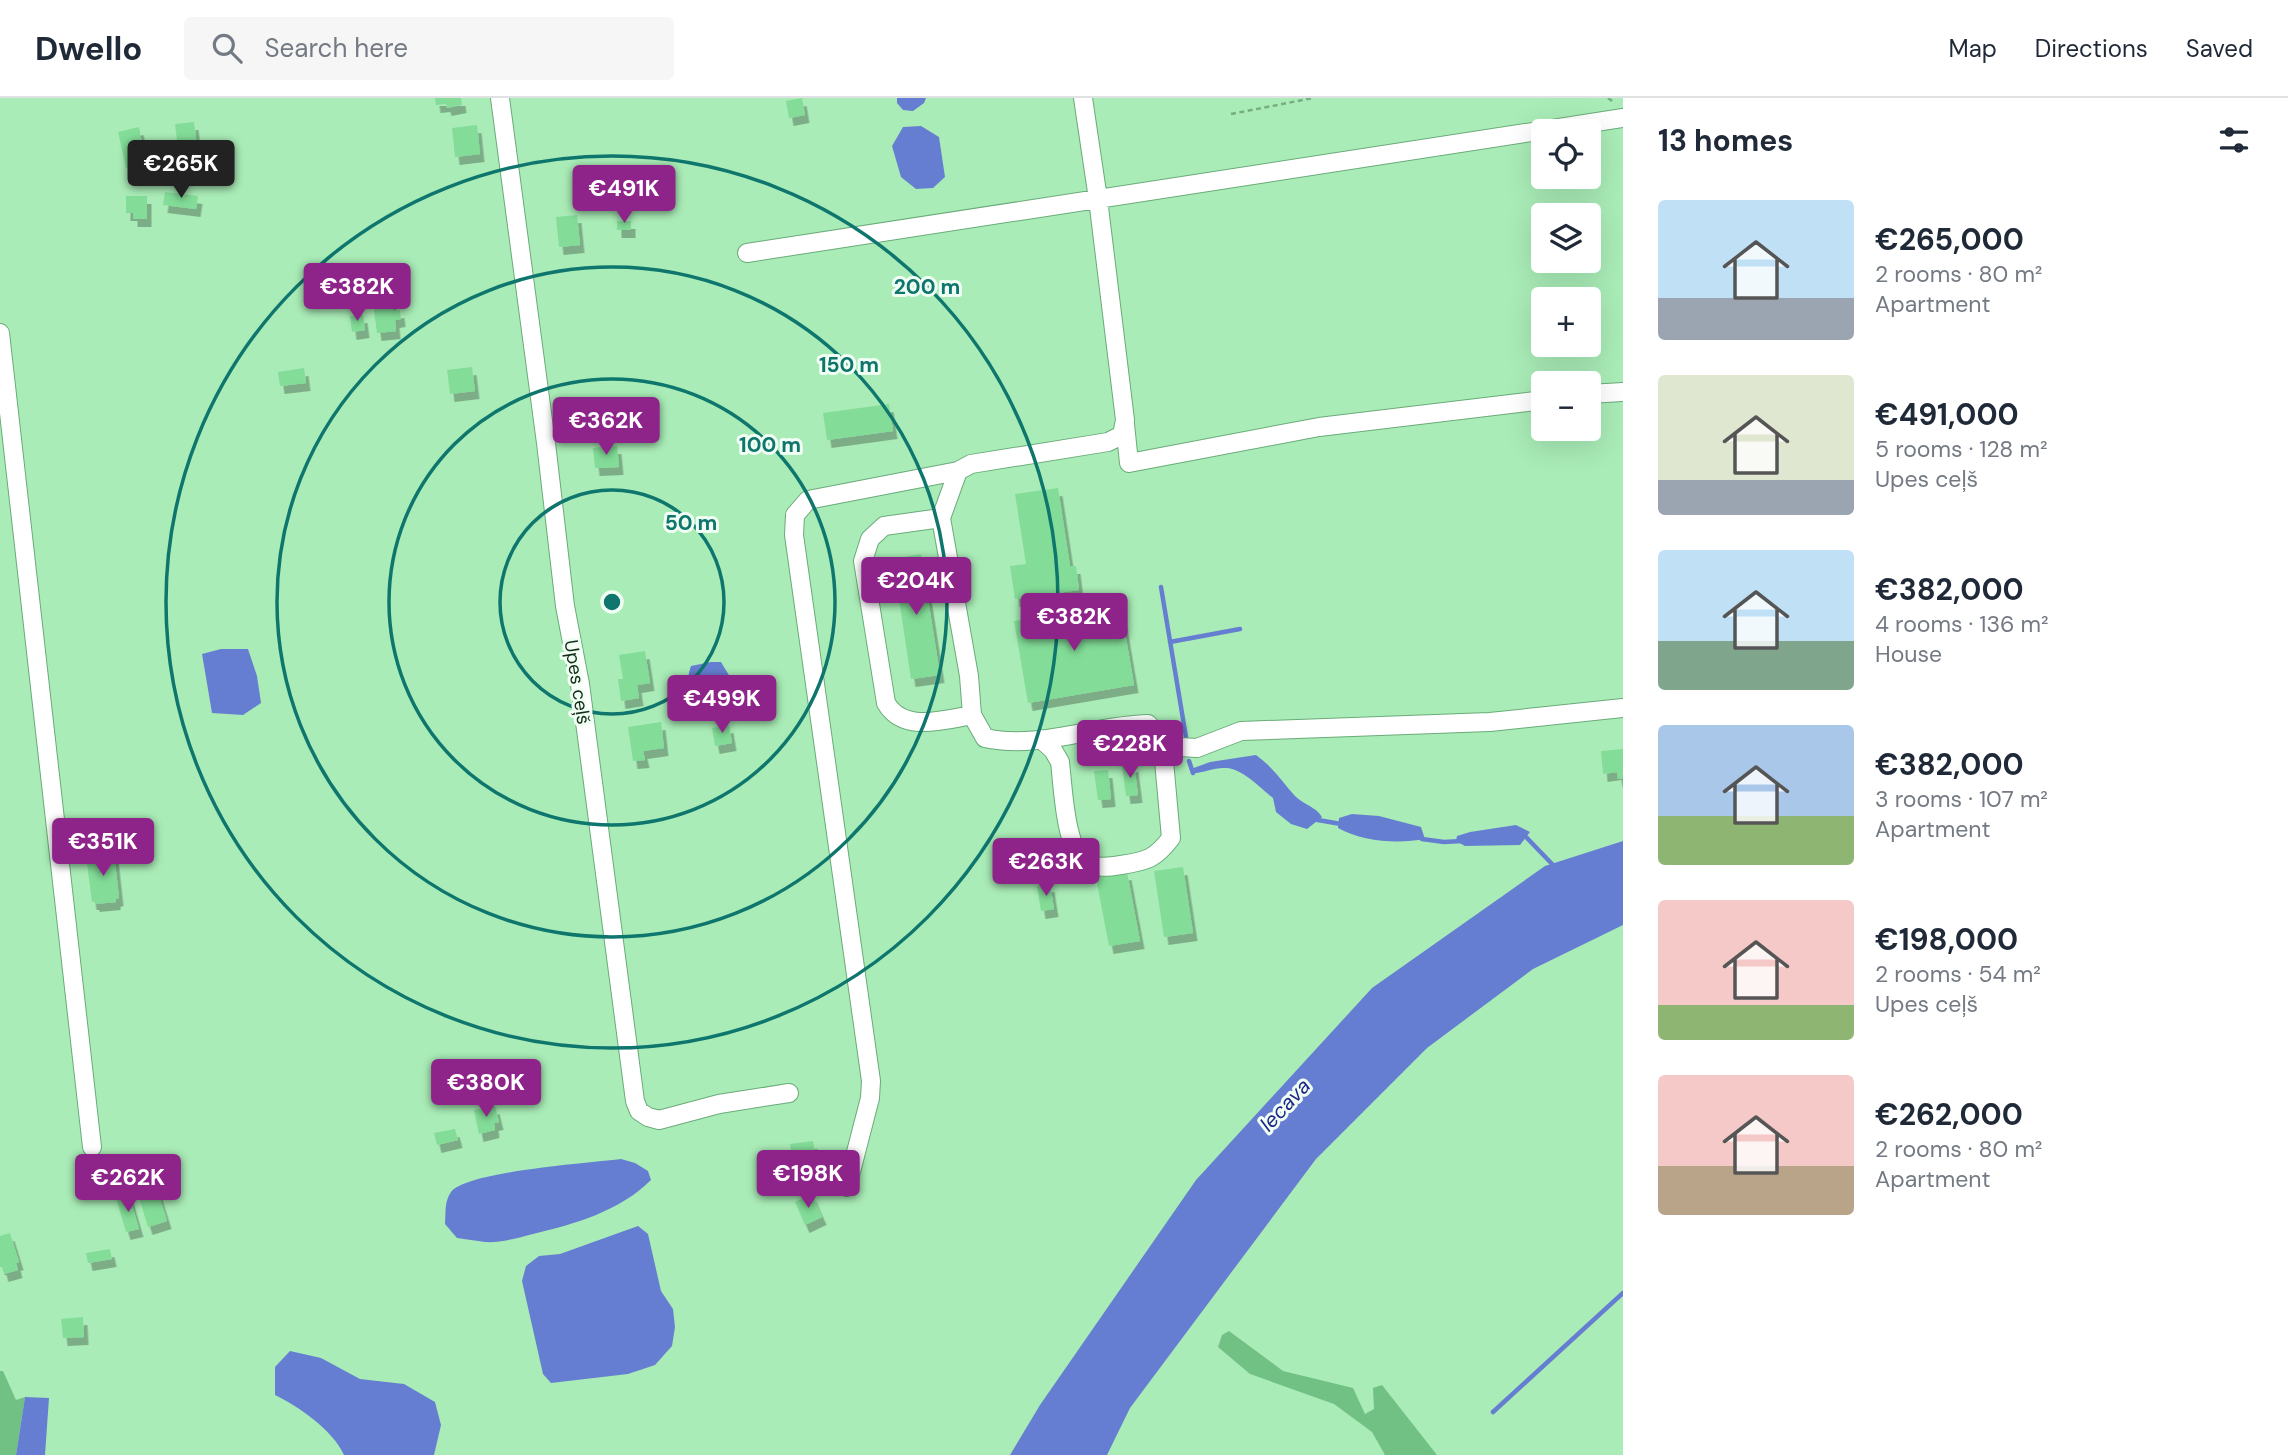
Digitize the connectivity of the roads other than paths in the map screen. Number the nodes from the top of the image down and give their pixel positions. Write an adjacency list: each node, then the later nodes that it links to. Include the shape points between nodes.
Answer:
1 (499, 98): 17 (street, Upes ceļš, via 635,1101 639,1111 659,1120)
2 (1083, 98): 4 (street)
3 (1623, 118): 4 (street)
4 (1098, 199): 5 (street); 10 (street)
5 (747, 253)
6 (0, 333): 18 (street)
7 (1623, 392): 8 (street)
8 (1601, 393)
9 (1531, 402): 10 (street, via 1319,427 1129,463)
10 (1125, 420): 11 (street, via 1122,435 1108,442 971,464)
11 (958, 471): 12 (street); 19 (street, via 808,499 795,515 794,535 871,1081)
12 (942, 517): 14 (street); 14 (street, via 884,526 870,539 863,561 891,711 922,723)
13 (1623, 708): 16 (street, via 1490,722 1241,731 1197,748)
14 (972, 715): 15 (street, via 985,738 1005,743)
15 (1041, 739): 16 (street, via 1148,724); 16 (street, via 1060,762 1074,852 1086,863 1105,868 1158,855 1171,838)
16 (1162, 746)
17 (789, 1093)
18 (92, 1147)
19 (847, 1186)

